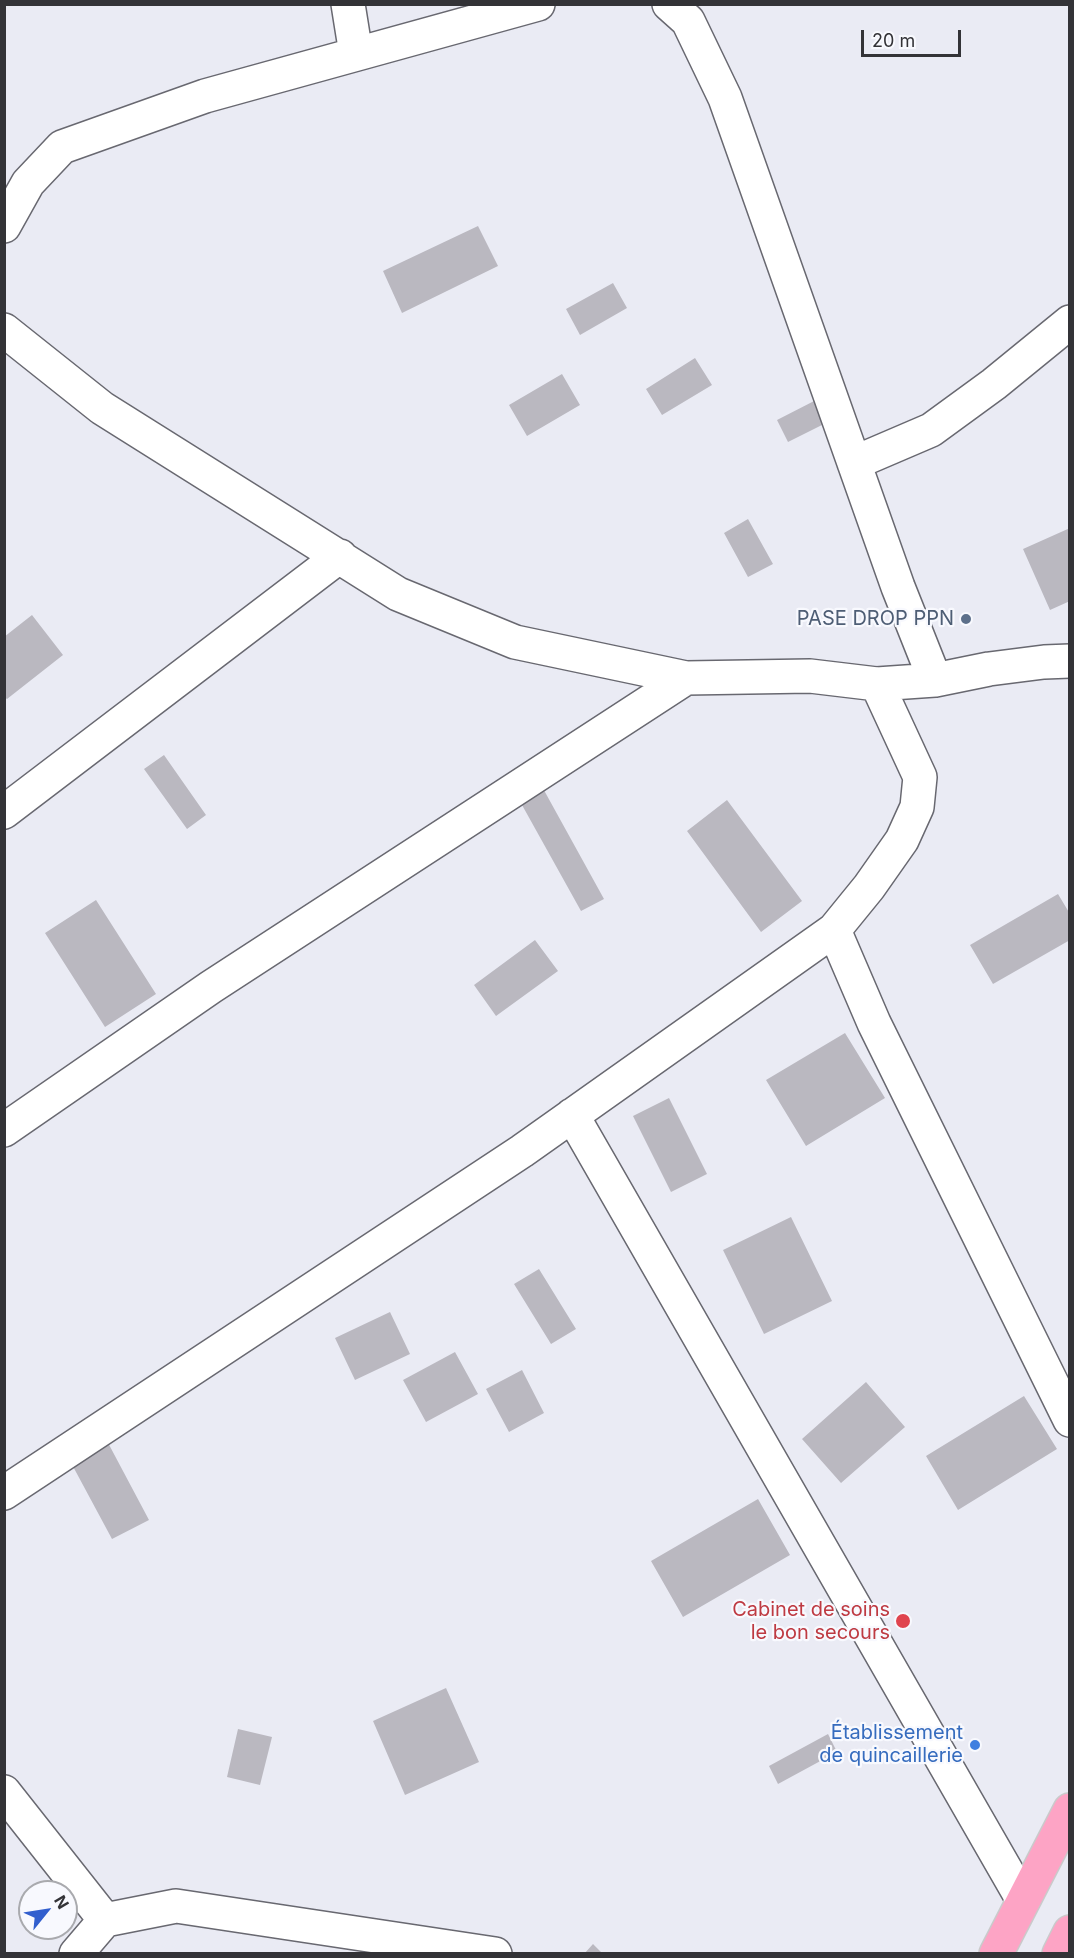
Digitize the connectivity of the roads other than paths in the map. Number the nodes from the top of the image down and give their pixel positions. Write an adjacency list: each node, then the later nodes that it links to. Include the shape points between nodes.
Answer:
1 (348, 4): 4 (street)
2 (538, 4): 4 (street)
3 (669, 4): 8 (street, via 688,21 725,98)
4 (357, 54): 5 (street, via 205,96 62,147 28,183)
5 (4, 226)
6 (1070, 322): 8 (street, via 931,430)
7 (4, 330): 9 (street, via 102,408)
8 (854, 463): 12 (street)
9 (340, 556): 11 (street, via 398,594 515,642); 14 (street)
10 (1070, 661): 12 (street, via 989,669)
11 (686, 678): 13 (street, via 810,676); 17 (street, via 211,987)
12 (935, 680): 13 (street)
13 (876, 684): 15 (street, via 920,777 917,807 902,840)
14 (4, 812)
15 (834, 930): 16 (street); 18 (street, via 874,1023)
16 (572, 1116): 19 (street); 22 (street)
17 (4, 1130)
18 (1070, 1420)
19 (4, 1493)
20 (4, 1792): 23 (street)
21 (1070, 1810): 22 (highway)
22 (1023, 1900): 27 (highway)
23 (105, 1920): 25 (street); 26 (street, via 176,1906)
24 (1070, 1932): 28 (highway)
25 (76, 1953)
26 (495, 1953)
27 (996, 1953)
28 (1059, 1953)

